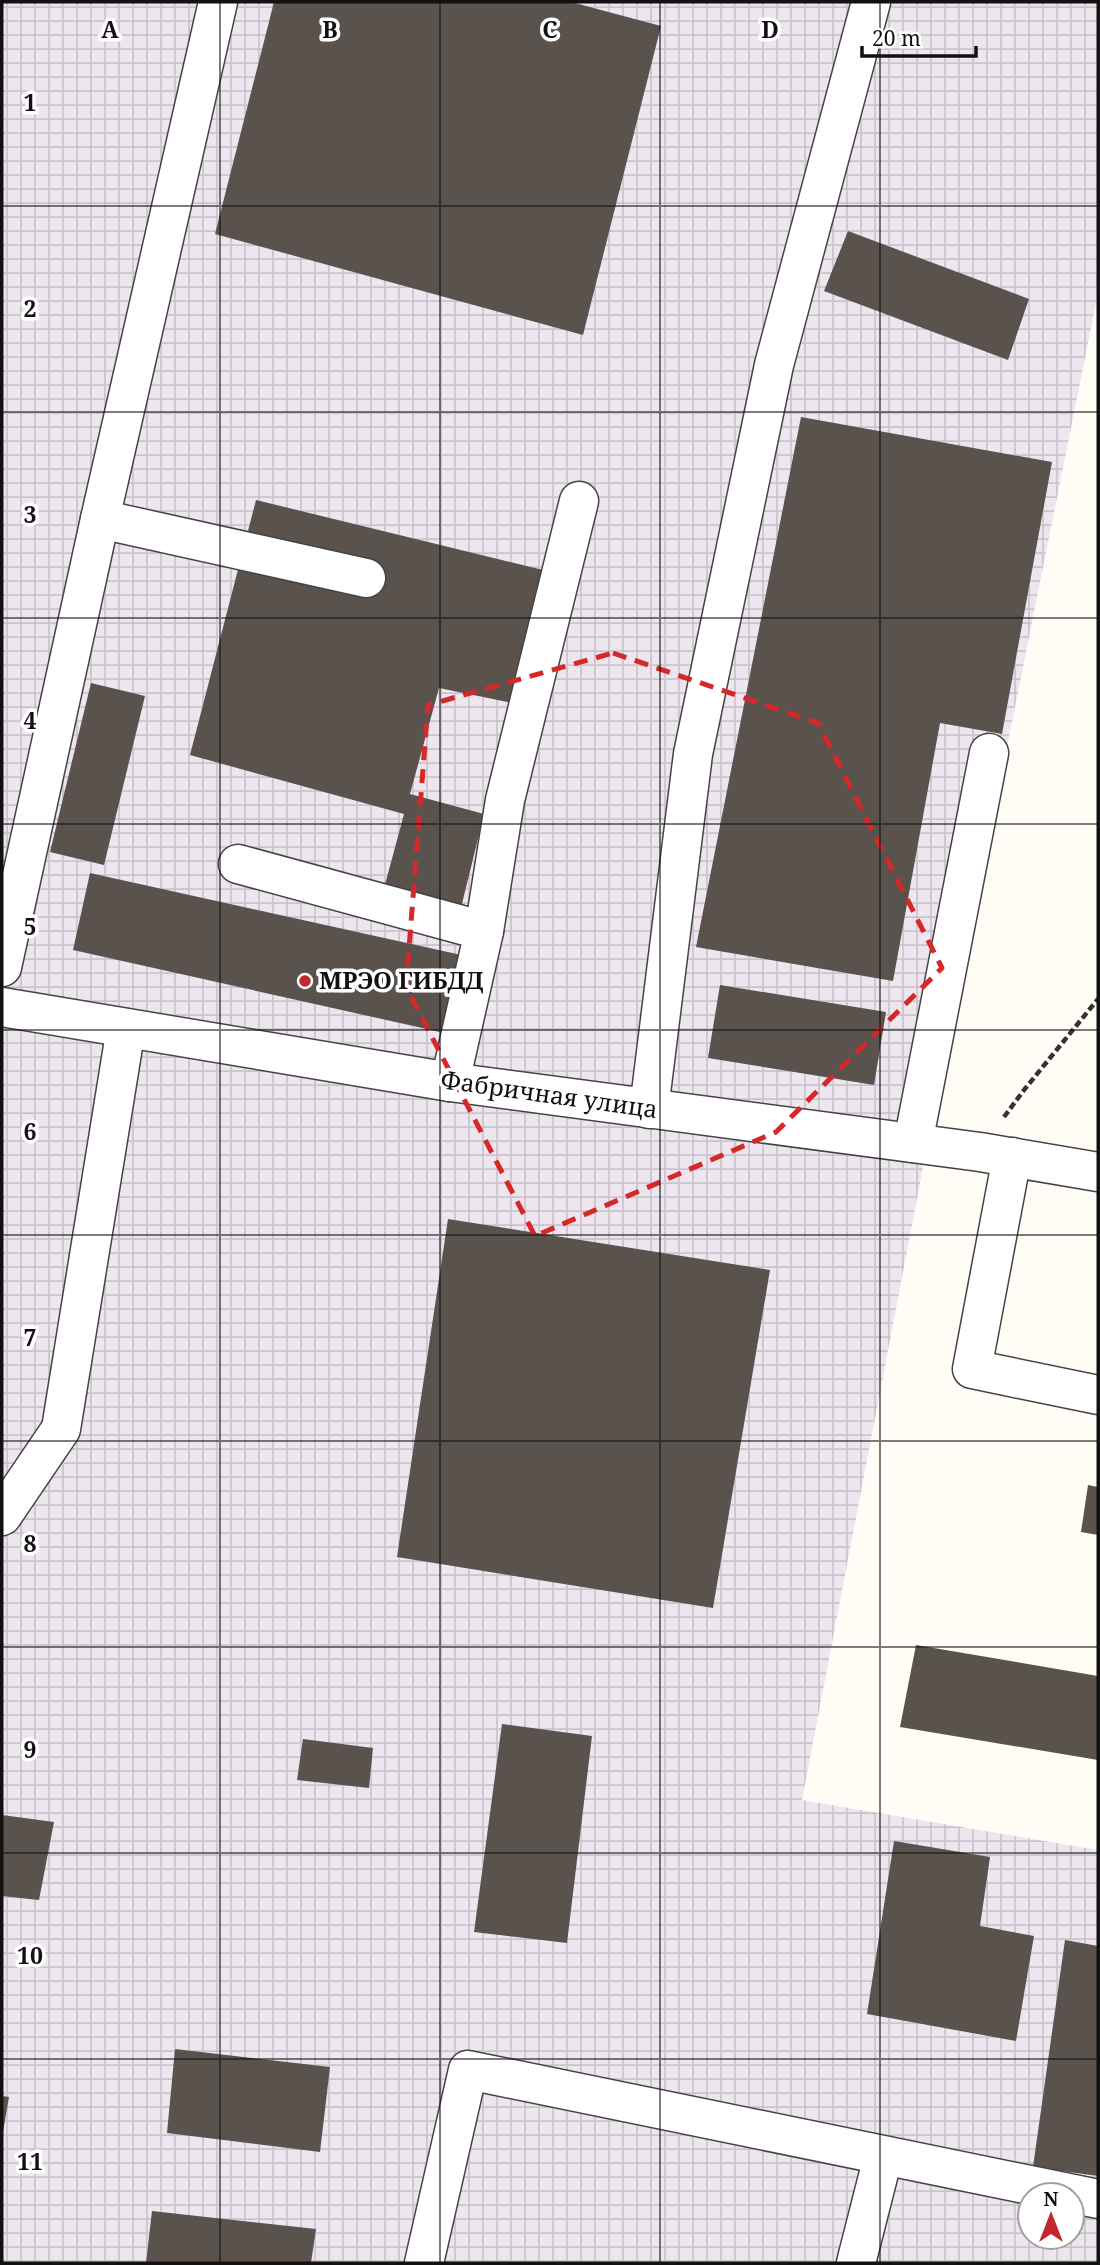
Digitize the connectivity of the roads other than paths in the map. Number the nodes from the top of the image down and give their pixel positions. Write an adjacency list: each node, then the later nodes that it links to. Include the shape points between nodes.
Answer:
1 (218, 2): 4 (lane)
2 (871, 2): 13 (lane, via 774,365 693,754)
3 (579, 501): 8 (lane, via 505,800)
4 (100, 519): 5 (lane); 9 (lane)
5 (366, 578)
6 (989, 753): 14 (lane)
7 (238, 864): 8 (lane)
8 (484, 931): 12 (lane)
9 (2, 967)
10 (2, 1007): 11 (lane, Фабричная улица)
11 (126, 1028): 12 (lane, Фабричная улица); 18 (lane, via 61,1429)
12 (450, 1082): 13 (lane, Фабричная улица)
13 (649, 1109): 14 (lane, Фабричная улица)
14 (913, 1143): 15 (lane, Фабричная улица)
15 (996, 1155): 16 (lane, Фабричная улица); 17 (lane, via 972,1369)
16 (1098, 1172)
17 (1098, 1395)
18 (2, 1516)
19 (883, 2157): 20 (lane); 21 (lane, via 468,2070); 22 (lane)
20 (1098, 2199)
21 (424, 2263)
22 (856, 2263)

